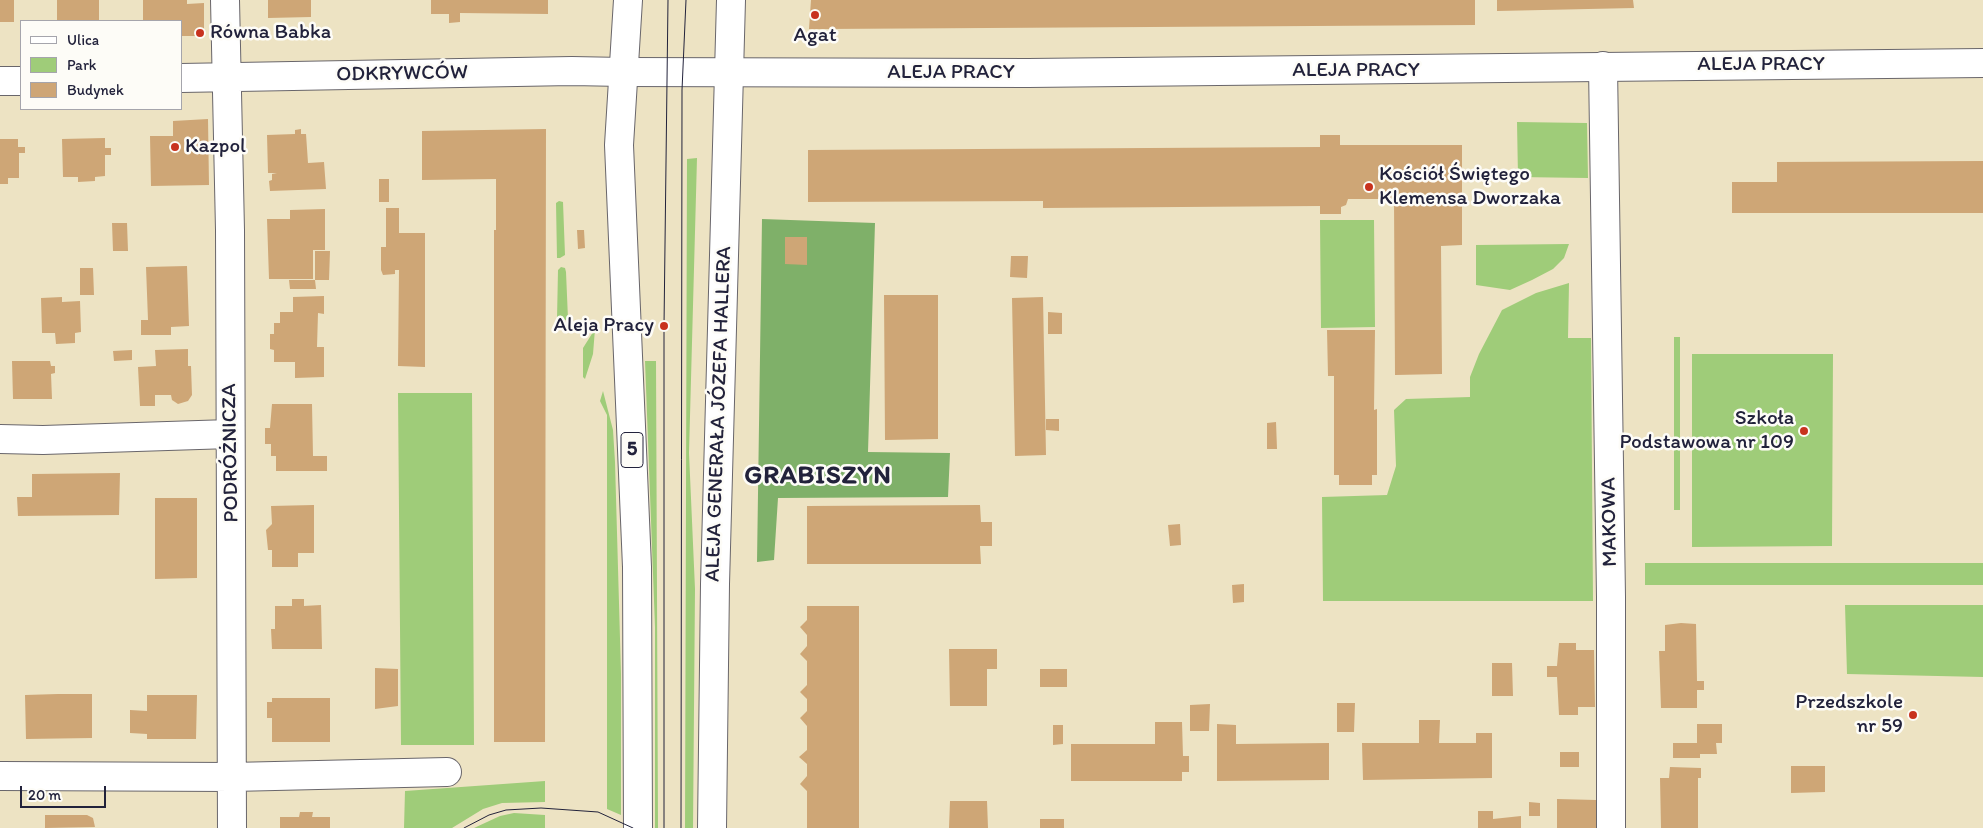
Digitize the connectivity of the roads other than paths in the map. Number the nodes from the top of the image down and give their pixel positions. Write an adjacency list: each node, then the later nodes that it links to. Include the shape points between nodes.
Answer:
1 (225, 0): 9 (street, PODRÓŻNICZA)
2 (628, 0): 6 (street, 5)
3 (731, 0): 7 (street, ALEJA GENERAŁA JÓZEFA HALLERA)
4 (1983, 64): 5 (street, ALEJA PRACY)
5 (1603, 66): 7 (street, ALEJA PRACY, via 1482,70); 20 (street, MAKOWA)
6 (623, 72): 7 (street, ALEJA PRACY); 9 (street, ODKRYWCÓW); 18 (street, 5, via 619,146 638,567)
7 (730, 72): 19 (street, ALEJA GENERAŁA JÓZEFA HALLERA, via 715,584)
8 (182, 78): 9 (street, ODKRYWCÓW)
9 (227, 78): 12 (street, PODRÓŻNICZA)
10 (20, 81): 11 (street)
11 (0, 82)
12 (230, 434): 13 (street); 16 (street, PODRÓŻNICZA)
13 (0, 439)
14 (447, 772): 16 (street)
15 (0, 776): 16 (street)
16 (232, 777): 17 (street, PODRÓŻNICZA)
17 (232, 828)
18 (638, 828)
19 (712, 828)
20 (1611, 828)

